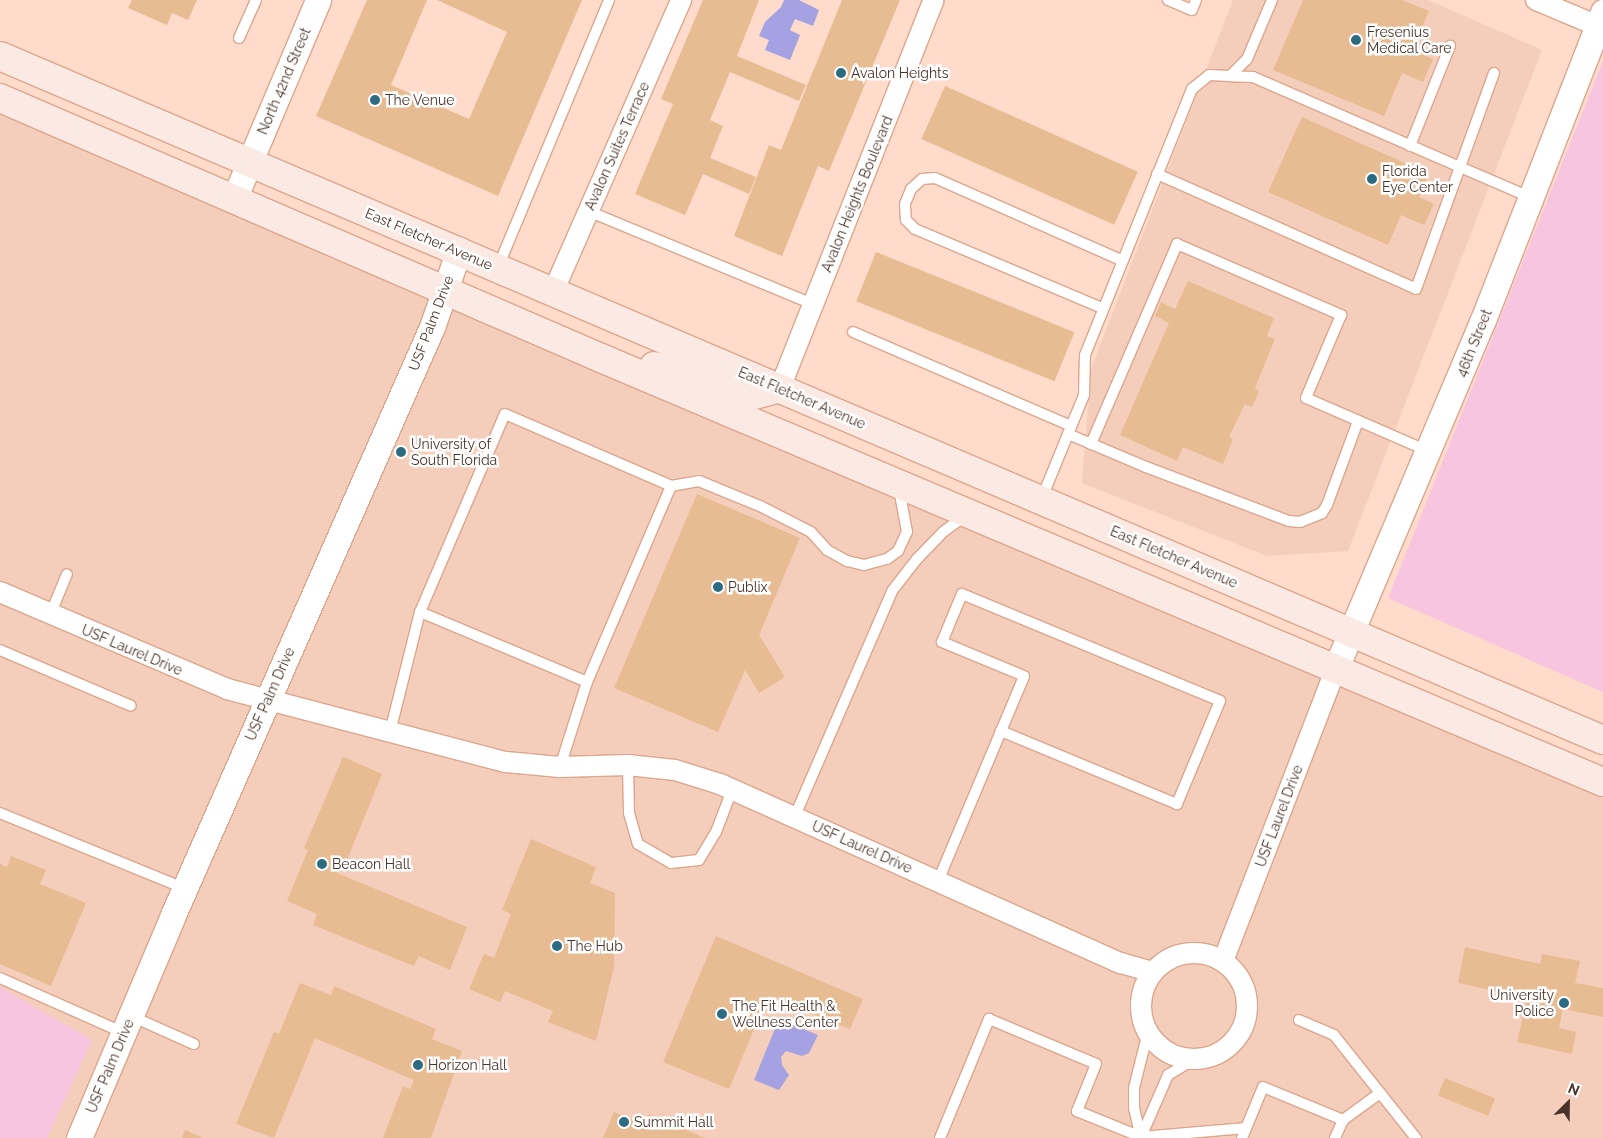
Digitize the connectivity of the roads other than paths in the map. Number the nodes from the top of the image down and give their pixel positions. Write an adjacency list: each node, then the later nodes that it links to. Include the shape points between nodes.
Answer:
1 (256, 0): 11 (lane)
2 (318, 0): 18 (street, North 42nd Street)
3 (609, 0): 26 (lane)
4 (681, 0): 23 (street, Avalon Suites Terrace)
5 (934, 0): 29 (street, Avalon Heights Boulevard)
6 (1168, 0): 7 (lane, via 1192,10)
7 (1196, 0)
8 (1272, 0): 15 (lane, via 1247,59)
9 (1536, 0): 10 (street)
10 (1600, 19): 21 (street, 46th Street)
11 (240, 38)
12 (1450, 46): 17 (lane)
13 (0, 56): 18 (main road, East Fletcher Avenue)
14 (1494, 73): 19 (lane)
15 (1230, 76): 17 (lane, via 1253,77); 20 (lane, via 1209,75 1192,89)
16 (0, 98): 22 (main road)
17 (1410, 146): 19 (lane)
18 (250, 163): 22 (street, North 42nd Street); 24 (main road, East Fletcher Avenue)
19 (1460, 167): 20 (lane, via 1416,289); 21 (lane)
20 (1157, 174): 25 (lane)
21 (1533, 198): 37 (street, 46th Street)
22 (234, 199): 27 (main road)
23 (588, 211): 28 (street, Avalon Suites Terrace); 29 (lane)
24 (459, 250): 26 (main road, East Fletcher Avenue); 27 (street, USF Palm Drive)
25 (1122, 260): 30 (lane); 30 (lane, via 935,178 922,179 911,189 905,204 906,220 915,229)
26 (497, 268): 28 (main road, East Fletcher Avenue)
27 (444, 291): 32 (main road); 50 (street, USF Palm Drive, via 432,327)
28 (553, 292): 33 (main road, East Fletcher Avenue)
29 (813, 304): 33 (street, Avalon Heights Boulevard)
30 (1102, 308): 35 (lane, via 1085,355 1084,395)
31 (854, 332): 35 (lane)
32 (601, 358): 33 (main road, via 701,378 747,397); 38 (main road)
33 (780, 388): 40 (main road, East Fletcher Avenue)
34 (1358, 420): 36 (lane, via 1327,505 1322,513 1300,522 1289,521); 36 (lane, via 1306,398 1341,315 1177,244); 37 (lane)
35 (1070, 430): 36 (lane); 40 (lane)
36 (1090, 444)
37 (1429, 451): 46 (street, 46th Street)
38 (896, 483): 39 (lane, via 903,499 906,532 893,556 864,565 847,561 827,550 802,526 699,481); 41 (main road)
39 (671, 486): 44 (lane, via 505,414); 49 (lane)
40 (1041, 500): 46 (main road, East Fletcher Avenue)
41 (968, 514): 48 (main road); 60 (lane, via 943,532 892,591)
42 (67, 574): 45 (lane)
43 (0, 592): 45 (street, USF Laurel Drive)
44 (420, 612): 49 (lane); 53 (lane)
45 (50, 615): 50 (street, USF Laurel Drive, via 227,690)
46 (1352, 632): 48 (street, 46th Street); 54 (main road, East Fletcher Avenue)
47 (0, 650): 51 (lane)
48 (1336, 670): 57 (main road); 63 (street, USF Laurel Drive)
49 (587, 682): 56 (lane)
50 (268, 698): 53 (street, USF Laurel Drive); 62 (street, USF Palm Drive)
51 (131, 706)
52 (1001, 731): 52 (lane, via 1177,804 1220,700 962,594 942,642 1024,676); 61 (lane)
53 (390, 732): 56 (street, USF Laurel Drive, via 506,762)
54 (1603, 740)
55 (628, 765): 56 (street, USF Laurel Drive); 58 (street, USF Laurel Drive, via 675,770); 58 (lane, via 628,813 638,844 671,863 699,860 716,832)
56 (560, 767)
57 (1603, 782)
58 (732, 790): 60 (street, USF Laurel Drive)
59 (0, 813): 62 (lane)
60 (794, 818): 61 (street, USF Laurel Drive)
61 (938, 881): 64 (street, USF Laurel Drive, via 1121,963)
62 (185, 889): 67 (street, USF Palm Drive)
63 (1223, 961): 64 (street, via 1206,954 1188,953 1170,958); 70 (street, via 1236,973 1244,987 1245,1021 1238,1036 1226,1048 1211,1057)
64 (1153, 972): 68 (street, via 1145,984 1141,1001 1142,1020)
65 (0, 978): 67 (lane)
66 (1299, 1020): 71 (lane, via 1334,1035)
67 (128, 1024): 69 (lane); 74 (street, USF Palm Drive)
68 (1148, 1032): 70 (street, via 1162,1049 1178,1057); 76 (lane, via 1134,1088 1134,1108)
69 (194, 1044)
70 (1195, 1059): 76 (lane, via 1168,1075 1163,1082)
71 (1380, 1092): 72 (lane); 78 (lane)
72 (1343, 1120): 73 (lane, via 1263,1087); 77 (lane)
73 (1244, 1133): 76 (lane)
74 (79, 1138)
75 (940, 1138): 76 (lane, via 989,1019 1096,1064 1077,1110)
76 (1141, 1138)
77 (1335, 1138)
78 (1416, 1138)

